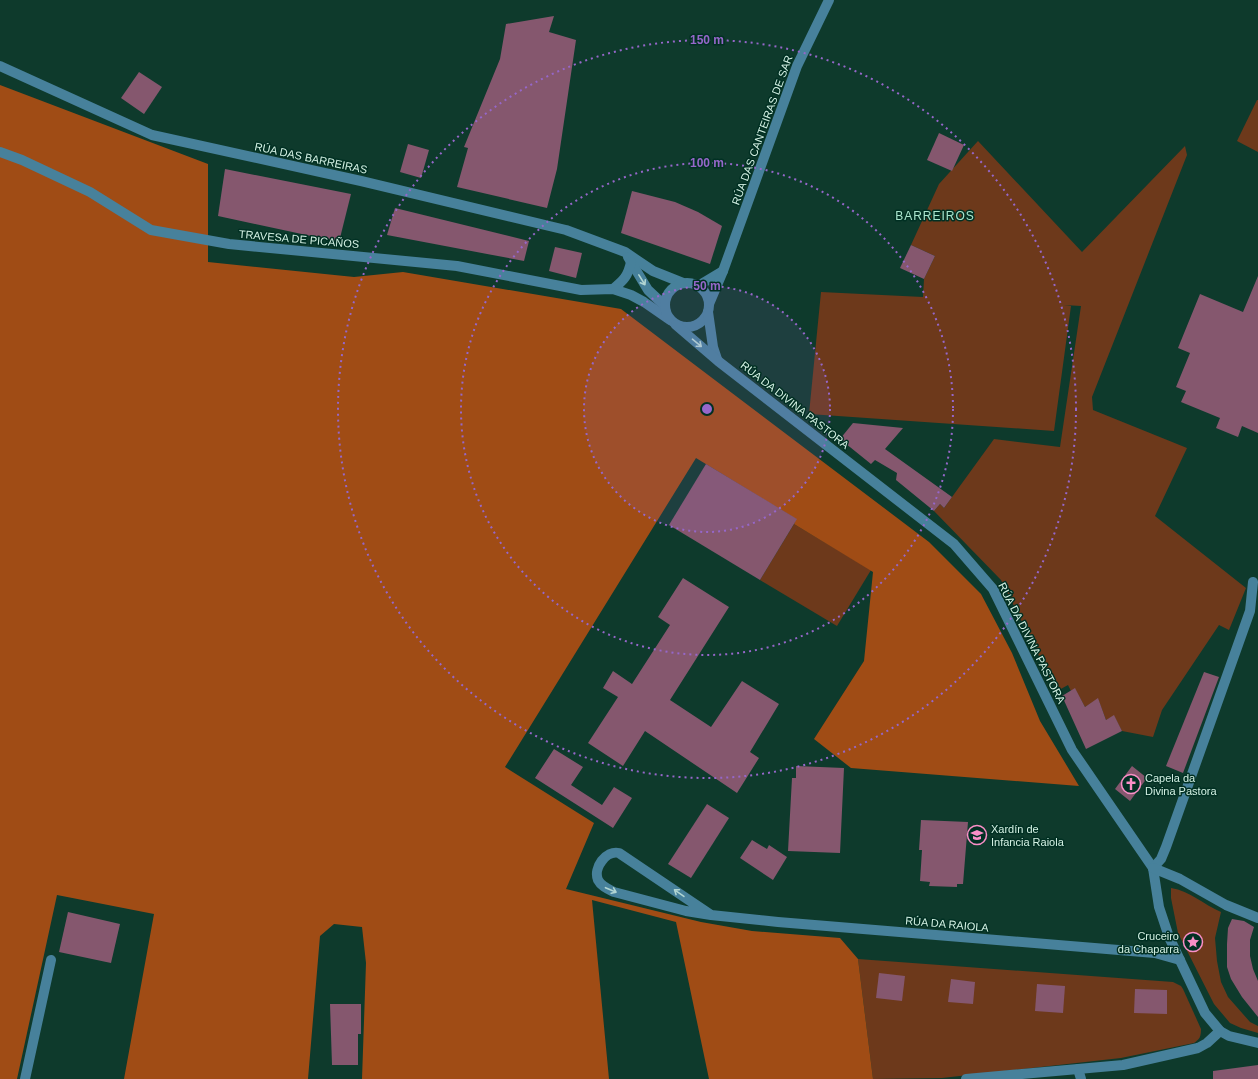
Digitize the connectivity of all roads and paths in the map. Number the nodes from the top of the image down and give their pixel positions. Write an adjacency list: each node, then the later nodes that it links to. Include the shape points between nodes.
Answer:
1 (829, 0): 6 (street, RÚA DAS CANTEIRAS DE SAR, via 797,66)
2 (0, 66): 4 (street, RÚA DAS BARREIRAS, via 152,135 566,230)
3 (0, 152): 9 (street, TRAVESA DE PICAÑOS, via 90,192 151,230 229,244 456,266 581,290)
4 (625, 252): 5 (street); 7 (street, RÚA DAS BARREIRAS, via 653,272)
5 (630, 262): 9 (street, via 629,272 624,280); 10 (street, one-way to 10, via 648,290)
6 (723, 270): 8 (street); 11 (street, RÚA DAS CANTEIRAS DE SAR)
7 (683, 283): 8 (street); 10 (street, via 670,290)
8 (698, 286): 11 (street, via 708,297)
9 (613, 289): 12 (street, TRAVESA DE PICAÑOS, via 644,302)
10 (664, 305): 12 (street)
11 (709, 308): 12 (street, via 705,318 692,327 684,328); 13 (street, via 713,347)
12 (673, 323): 13 (street, RÚA DA DIVINA PASTORA, one-way to 13)
13 (718, 361): 15 (street, RÚA DA DIVINA PASTORA, via 954,544 993,589 1072,750)
14 (1253, 582): 15 (street, via 1250,611 1245,626 1166,847 1161,859)
15 (1153, 868): 17 (street, via 1180,879 1226,905); 19 (street, RÚA DA DIVINA PASTORA, via 1159,907)
16 (711, 915): 16 (street, RÚA DA RAIOLA, one-way to 16, via 618,853 606,856 599,866 598,880 608,890 686,911); 19 (street, RÚA DA RAIOLA, via 1155,953)
17 (1258, 918)
18 (51, 960): 23 (street)
19 (1180, 960): 20 (street, RÚA DA DIVINA PASTORA, via 1205,1013)
20 (1220, 1031): 21 (street, RÚA DA DIVINA PASTORA, via 1229,1036); 22 (street, via 1198,1048)
21 (1258, 1043)
22 (1079, 1074): 24 (street)
23 (25, 1079)
24 (966, 1079)

